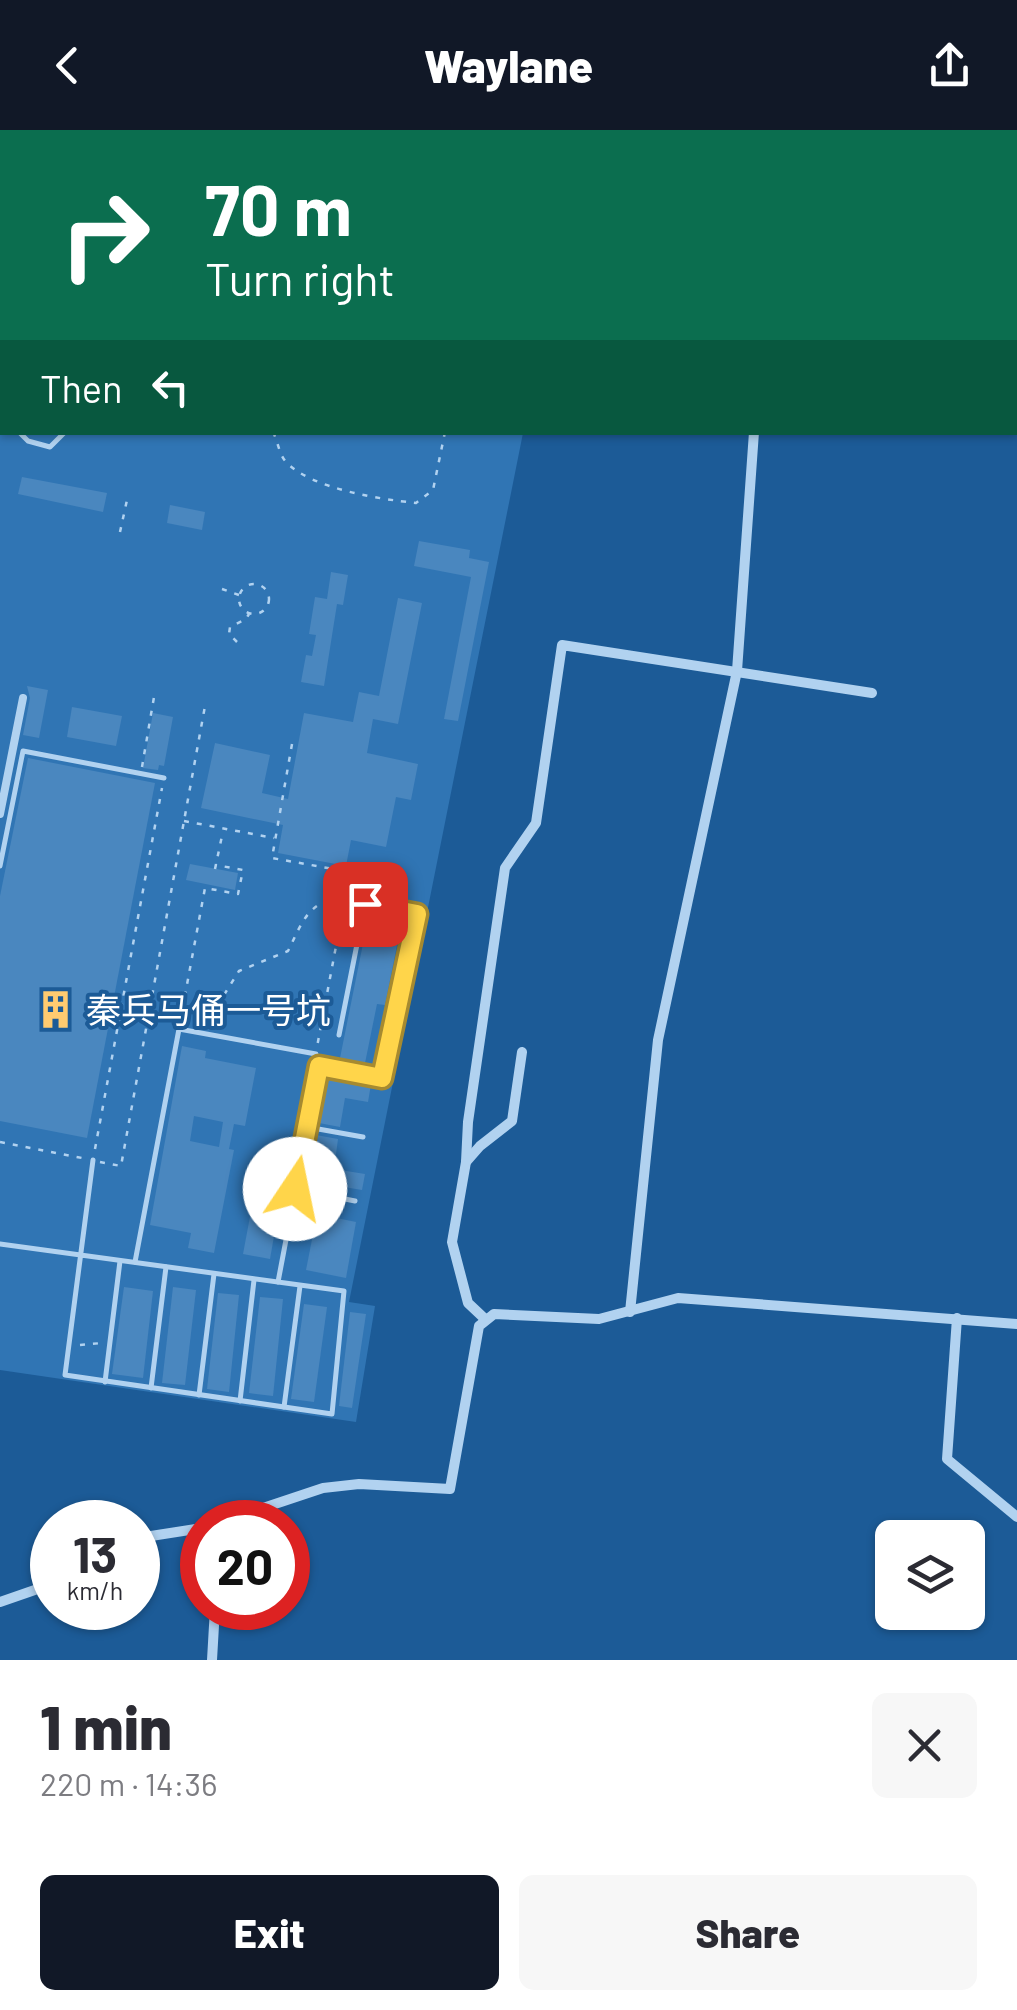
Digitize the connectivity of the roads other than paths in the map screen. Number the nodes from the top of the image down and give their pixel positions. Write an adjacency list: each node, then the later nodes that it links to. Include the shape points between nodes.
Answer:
1 (22, 435): 2 (lane, via 50,446)
2 (61, 435)
3 (754, 435): 4 (street)
4 (737, 671): 5 (street); 16 (street, via 562,645 536,823 505,868); 28 (street, via 658,1040)
5 (872, 693)
6 (22, 698): 8 (street)
7 (164, 778): 9 (lane, via 23,751)
8 (0, 814)
9 (0, 866)
10 (339, 1035): 12 (lane, via 365,904 417,914 382,1078)
11 (522, 1052): 16 (street, via 512,1121)
12 (319, 1066): 13 (lane); 22 (lane, via 316,1054 179,1029)
13 (307, 1127): 14 (lane); 17 (lane)
14 (363, 1137)
15 (93, 1160): 20 (lane)
16 (466, 1162): 29 (street, via 452,1242 468,1303)
17 (295, 1189): 18 (lane); 26 (lane)
18 (355, 1201)
19 (0, 1246): 20 (lane)
20 (79, 1254): 21 (lane); 32 (lane, via 65,1375)
21 (120, 1260): 22 (lane); 32 (lane)
22 (135, 1262): 23 (lane)
23 (166, 1266): 24 (lane); 33 (lane)
24 (214, 1273): 25 (lane); 34 (lane)
25 (254, 1279): 26 (lane); 35 (lane)
26 (278, 1282): 27 (lane)
27 (300, 1285): 36 (lane); 36 (lane, via 344,1291 332,1414)
28 (630, 1312): 29 (street, via 598,1319); 30 (street, via 678,1298)
29 (485, 1318): 37 (street, via 450,1489 359,1484)
30 (956, 1318): 31 (street); 38 (street, via 947,1459)
31 (1017, 1324)
32 (105, 1382): 33 (lane)
33 (152, 1388): 34 (lane)
34 (199, 1395): 35 (lane)
35 (240, 1401): 36 (lane)
36 (284, 1408)
37 (287, 1500)
38 (1017, 1517)
39 (30, 1592): 40 (street)
40 (0, 1602)
41 (214, 1630): 42 (street)
42 (212, 1660)

